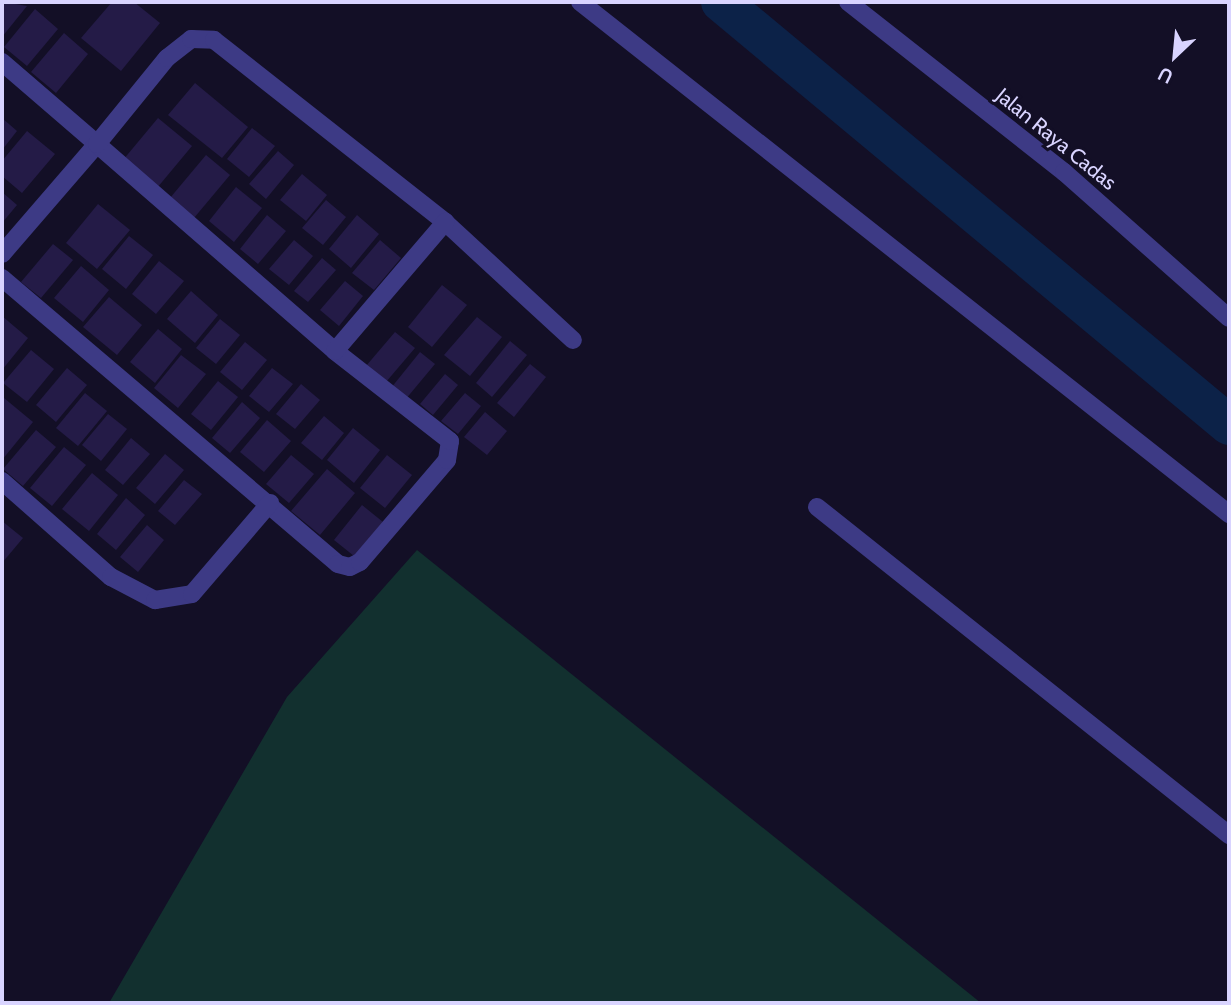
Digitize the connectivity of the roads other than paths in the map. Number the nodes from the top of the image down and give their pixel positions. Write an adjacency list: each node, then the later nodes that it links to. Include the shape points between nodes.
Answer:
1 (580, 2): 14 (street)
2 (848, 2): 8 (street, Jalan Raya Cadas, via 1064,172)
3 (2, 62): 4 (street)
4 (97, 144): 5 (street, via 167,58 191,39 214,40); 6 (street); 10 (street)
5 (445, 222): 9 (street); 10 (street)
6 (2, 254)
7 (2, 278): 12 (street)
8 (1229, 318)
9 (573, 340)
10 (335, 351): 12 (street, via 450,441 451,454 350,568 338,564)
11 (2, 481): 12 (street, via 111,576 155,600 192,594)
12 (270, 503)
13 (817, 507): 15 (street)
14 (1229, 514)
15 (1229, 835)

